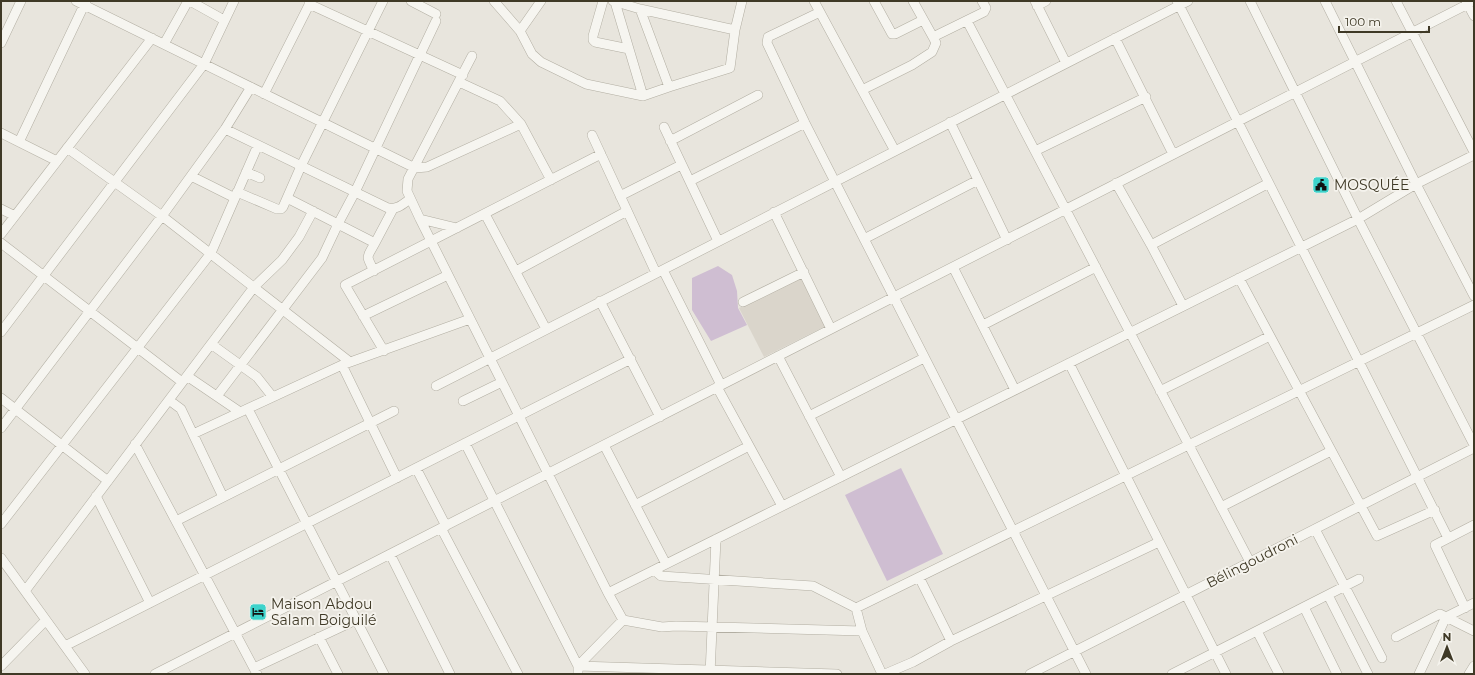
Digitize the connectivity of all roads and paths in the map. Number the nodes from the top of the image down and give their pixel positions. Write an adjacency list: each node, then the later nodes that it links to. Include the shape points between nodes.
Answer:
1 (21, 1): 38 (street)
2 (189, 1): 28 (street); 39 (street)
3 (234, 1): 28 (street)
4 (383, 1): 32 (street)
5 (411, 1): 41 (street, via 436,18)
6 (494, 1): 33 (street)
7 (541, 1): 33 (street)
8 (603, 1): 40 (street, via 593,40)
9 (614, 1): 25 (street); 40 (street)
10 (742, 1): 31 (street)
11 (814, 1): 26 (street)
12 (874, 1): 29 (street, via 892,34)
13 (913, 1): 29 (street)
14 (982, 1): 30 (street, via 985,10)
15 (1046, 1): 23 (street)
16 (1188, 1): 24 (street)
17 (1250, 1): 50 (street)
18 (1325, 1): 43 (street)
19 (1396, 1): 34 (street)
20 (82, 2): 36 (street); 66 (street)
21 (310, 2): 32 (street); 51 (street)
22 (1470, 2): 27 (street); 34 (street)
23 (1036, 3): 44 (street)
24 (1178, 3): 37 (street); 58 (street)
25 (640, 9): 31 (street); 48 (street)
26 (820, 12): 49 (street); 59 (street, via 768,37 767,43)
27 (1474, 16)
28 (224, 20): 45 (street)
29 (923, 20): 35 (street)
30 (968, 21): 35 (street); 52 (street)
31 (735, 30): 48 (street, via 730,68)
32 (368, 31): 41 (street); 56 (street)
33 (520, 31): 54 (street, via 532,54 541,62 586,84)
34 (1412, 33): 43 (street); 72 (street)
35 (933, 37): 49 (street, via 936,43 932,52)
36 (152, 38): 39 (street); 68 (street)
37 (1116, 38): 44 (street); 55 (street)
38 (1, 43)
39 (164, 44): 45 (street)
40 (629, 49): 54 (street)
41 (421, 56): 46 (street); 69 (street)
42 (472, 56): 46 (street)
43 (1356, 62): 50 (street); 90 (street)
44 (1066, 63): 52 (street)
45 (204, 64): 47 (street); 86 (street)
46 (461, 79): 60 (street, via 500,101); 79 (street)
47 (251, 87): 51 (street); 62 (street)
48 (669, 87): 54 (street)
49 (862, 90): 70 (street)
50 (1296, 92): 58 (street); 106 (street)
51 (264, 94): 56 (street)
52 (1006, 94): 57 (street); 71 (street)
53 (758, 95): 65 (street)
54 (643, 96)
55 (1146, 97): 71 (street); 74 (street)
56 (323, 122): 69 (street); 78 (street)
57 (950, 122): 70 (street); 84 (street)
58 (1238, 122): 74 (street); 89 (street)
59 (804, 123): 85 (street); 87 (street)
60 (521, 124): 79 (street, via 427,167); 83 (street)
61 (664, 128): 65 (street)
62 (225, 129): 67 (street); 81 (street)
63 (1, 133): 66 (street)
64 (592, 135): 73 (street)
65 (670, 141): 77 (street)
66 (19, 142): 76 (street)
67 (258, 145): 78 (street); 80 (street)
68 (68, 148): 76 (street); 86 (street)
69 (376, 149): 79 (street); 91 (street)
70 (895, 151): 87 (street)
71 (1035, 151): 98 (street)
72 (1474, 152)
73 (601, 154): 83 (street); 93 (street)
74 (1174, 154): 88 (street)
75 (1474, 155): 90 (street)
76 (57, 161): 103 (street)
77 (682, 164): 85 (street); 93 (street)
78 (301, 166): 91 (street); 94 (street)
79 (415, 168): 95 (street, via 407,185)
80 (246, 172): 82 (street); 92 (street)
81 (191, 176): 92 (street); 104 (street)
82 (260, 178)
83 (551, 180): 102 (street)
84 (978, 180): 110 (street); 111 (street)
85 (690, 181): 113 (street)
86 (114, 182): 104 (street); 126 (street)
87 (835, 182): 101 (street); 110 (street)
88 (1116, 183): 98 (street); 116 (street)
89 (1269, 183): 116 (street); 117 (street)
90 (1416, 184): 106 (street); 129 (street)
91 (355, 192): 97 (street); 107 (street)
92 (236, 195): 94 (street, via 277,209 283,207); 118 (street)
93 (620, 196): 100 (street)
94 (287, 198): 99 (street)
95 (410, 199): 97 (street); 105 (street)
96 (1, 209): 103 (street)
97 (393, 209): 115 (street)
98 (1066, 209): 111 (street); 120 (street)
99 (313, 211): 107 (street); 128 (street, via 299,237 282,260)
100 (627, 211): 122 (street); 123 (street)
101 (774, 212): 113 (street); 124 (street)
102 (485, 214): 108 (street); 122 (street)
103 (15, 216): 109 (street)
104 (162, 216): 118 (street); 136 (street)
105 (420, 219): 108 (street); 112 (street)
106 (1358, 219): 117 (street); 144 (street)
107 (338, 224): 115 (street); 135 (street, via 322,258)
108 (457, 228): 112 (street)
109 (1, 234)
110 (864, 239): 130 (street)
111 (1006, 240): 119 (street)
112 (431, 241): 121 (street); 125 (street)
113 (718, 241): 123 (street)
114 (1, 243): 126 (street)
115 (375, 243): 121 (street, via 368,254)
116 (1151, 245): 134 (street)
117 (1301, 247): 127 (street); 153 (street)
118 (210, 253): 128 (street); 147 (street)
119 (953, 267): 130 (street); 139 (street)
120 (1096, 267): 139 (street); 143 (street)
121 (374, 271): 137 (street, via 345,285)
122 (516, 271): 140 (street)
123 (659, 271): 131 (street); 160 (street)
124 (804, 272): 132 (street); 141 (street)
125 (448, 275): 137 (street); 138 (street)
126 (43, 276): 136 (street); 142 (street)
127 (1239, 278): 134 (street); 145 (street)
128 (254, 287): 135 (street); 146 (street)
129 (1474, 296)
130 (894, 297): 141 (street); 151 (street)
131 (600, 301): 140 (street); 152 (street)
132 (743, 302)
133 (1474, 305): 144 (street)
134 (1183, 306): 143 (street)
135 (283, 310): 155 (street); 156 (street)
136 (90, 312): 147 (street); 169 (street)
137 (364, 316): 148 (street)
138 (470, 319): 148 (street); 150 (street)
139 (983, 326): 161 (street)
140 (546, 329): 150 (street)
141 (831, 329): 149 (street)
142 (1, 332)
143 (1130, 333): 154 (street); 162 (street)
144 (1417, 333): 153 (street); 185 (street)
145 (1270, 336): 162 (street); 163 (street)
146 (211, 344): 156 (street); 157 (street)
147 (138, 348): 157 (street); 181 (street)
148 (384, 351): 155 (street)
149 (778, 356): 160 (street); 174 (street)
150 (490, 358): 158 (street); 159 (street)
151 (924, 358): 174 (street); 175 (street)
152 (631, 360): 172 (street); 173 (street)
153 (1359, 362): 163 (street); 192 (street)
154 (1069, 363): 161 (street); 190 (street)
155 (346, 364): 165 (street); 176 (street)
156 (240, 365): 164 (street); 165 (street, via 257,377)
157 (184, 379): 164 (street); 167 (street)
158 (502, 382): 168 (street); 172 (street)
159 (436, 386)
160 (719, 386): 173 (street); 184 (street)
161 (1015, 390): 175 (street)
162 (1160, 391): 183 (street)
163 (1299, 391): 183 (street); 186 (street)
164 (217, 396): 170 (street)
165 (272, 396): 170 (street)
166 (1, 398): 169 (street)
167 (169, 400): 178 (street, via 181,409); 179 (street)
168 (463, 401)
169 (16, 410): 177 (street); 181 (street)
170 (244, 410): 178 (street); 188 (street)
171 (394, 411): 176 (street)
172 (519, 416): 180 (street); 189 (street)
173 (660, 416): 182 (street)
174 (809, 416): 191 (street)
175 (956, 420): 191 (street); 209 (street)
176 (370, 423): 188 (street); 193 (street)
177 (1, 428)
178 (193, 434): 196 (street)
179 (135, 444): 194 (street); 203 (street)
180 (465, 444): 187 (street); 197 (street)
181 (61, 445): 194 (street); 205 (street)
182 (604, 445): 189 (street); 198 (street)
183 (1189, 445): 190 (street); 201 (street)
184 (749, 446): 198 (street); 199 (street)
185 (1474, 447): 192 (street, Bélingoudroni)
186 (1331, 451): 200 (street); 201 (street)
187 (416, 468): 193 (street); 207 (street)
188 (279, 469): 196 (street); 204 (street)
189 (548, 474): 197 (street); 225 (street)
190 (1126, 476): 209 (street); 212 (street)
191 (841, 477): 199 (street)
192 (1418, 477): 200 (street, Bélingoudroni); 202 (street)
193 (397, 478): 204 (street)
194 (108, 481): 195 (street)
195 (96, 496): 224 (street); 229 (street)
196 (223, 497): 203 (street)
197 (494, 501): 207 (street); 252 (street)
198 (635, 504): 216 (street)
199 (782, 506): 211 (street)
200 (1361, 506): 202 (street, via 1377,536); 208 (street, Bélingoudroni)
201 (1221, 507): 215 (street)
202 (1435, 510): 210 (street)
203 (176, 521): 218 (street)
204 (307, 523): 218 (street); 222 (street)
205 (1, 524)
206 (1474, 524): 210 (street)
207 (444, 527): 213 (street); 260 (street)
208 (1315, 529): 215 (street, Bélingoudroni); 223 (street)
209 (1013, 531): 219 (street); 228 (street)
210 (1448, 538): 233 (street, via 1435,545)
211 (716, 539): 216 (street); 220 (street)
212 (1159, 542): 226 (street); 228 (street)
213 (390, 554): 222 (street); 259 (street)
214 (1, 558): 224 (street)
215 (1250, 562): 226 (street, Bélingoudroni)
216 (666, 564): 217 (street)
217 (654, 570): 220 (street, via 661,576); 225 (street)
218 (205, 575): 229 (street); 242 (street)
219 (919, 577): 232 (street); 245 (street)
220 (714, 580): 232 (street, via 813,586); 238 (street)
221 (1359, 580): 223 (street)
222 (337, 582): 236 (street); 242 (street)
223 (1345, 587): 227 (street); 249 (street)
224 (25, 591): 235 (street)
225 (608, 593): 237 (street)
226 (1186, 595): 247 (street, Bélingoudroni); 248 (street)
227 (1328, 595): 231 (street); 270 (street)
228 (1046, 596): 245 (street); 247 (street)
229 (150, 603): 246 (street)
230 (1474, 603): 233 (street)
231 (1304, 607): 240 (street); 269 (street)
232 (856, 608): 239 (street)
233 (1465, 608): 234 (street)
234 (1446, 617): 241 (street); 244 (street, via 1440,614); 271 (street)
235 (46, 620): 246 (street); 250 (street)
236 (356, 620): 243 (street); 258 (street)
237 (623, 620): 238 (street, via 662,627); 252 (street)
238 (712, 628): 239 (street); 254 (street)
239 (862, 631): 262 (street)
240 (1257, 631): 248 (street); 268 (street)
241 (1474, 631)
242 (236, 633): 253 (street); 256 (street)
243 (319, 637): 253 (street); 257 (street)
244 (1396, 637)
245 (951, 641): 263 (street)
246 (65, 646): 255 (street)
247 (1074, 651): 264 (street, Bélingoudroni); 265 (street)
248 (1215, 652): 266 (street); 267 (street)
249 (1382, 658)
250 (1, 666)
251 (1474, 666): 272 (street)
252 (578, 670): 254 (street)
253 (256, 671)
254 (710, 672): 261 (street)
255 (85, 674)
256 (156, 674)
257 (338, 674)
258 (384, 674)
259 (450, 674)
260 (518, 674)
261 (836, 674)
262 (882, 674)
263 (885, 674)
264 (1030, 674)
265 (1086, 674)
266 (1172, 674)
267 (1226, 674)
268 (1279, 674)
269 (1337, 674)
270 (1368, 674)
271 (1419, 674)
272 (1469, 674)

